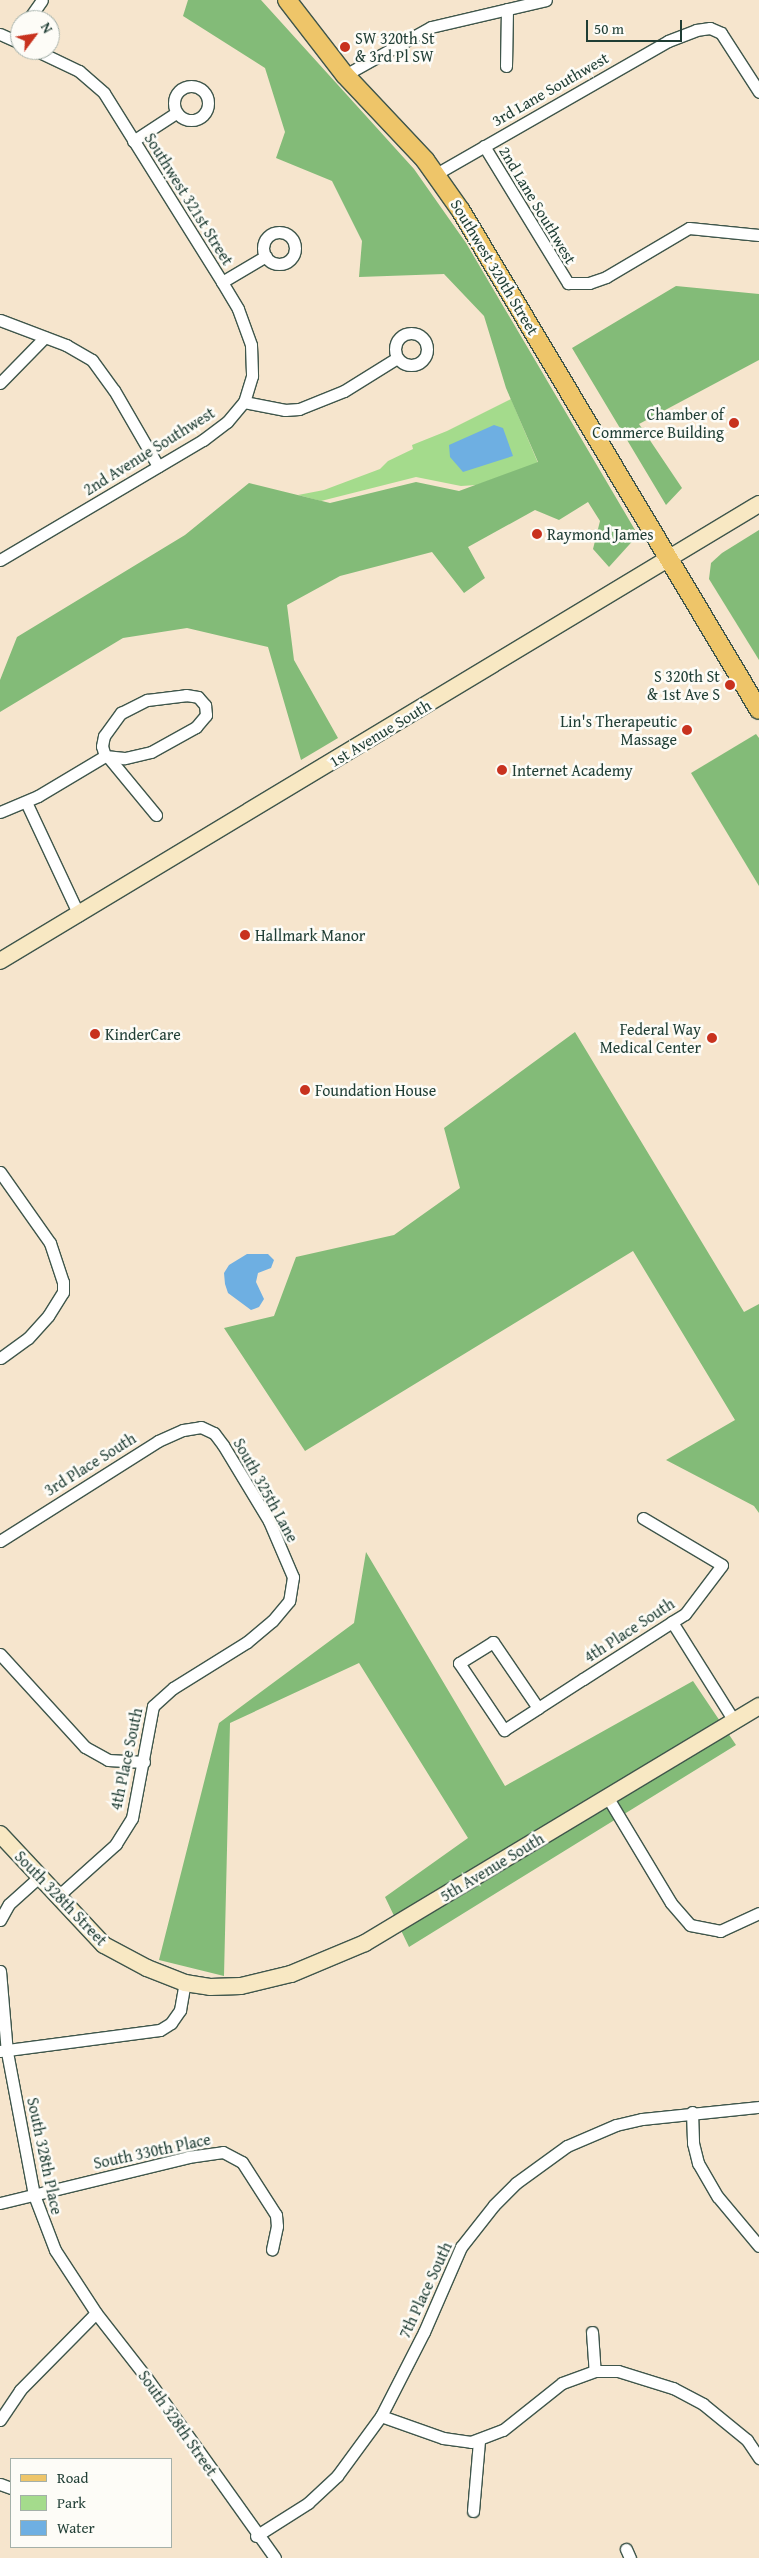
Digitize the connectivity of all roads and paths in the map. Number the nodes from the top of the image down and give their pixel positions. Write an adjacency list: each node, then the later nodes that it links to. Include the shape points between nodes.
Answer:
1 (287, 0): 6 (main road, Southwest 320th Street)
2 (546, 0): 3 (street)
3 (507, 9): 5 (street); 6 (street, via 431,27)
4 (53, 60): 9 (street, Southwest 321st Street, via 93,82 104,93)
5 (506, 66)
6 (345, 75): 11 (main road, Southwest 320th Street)
7 (759, 92): 10 (street, 3rd Lane Southwest, via 732,48 716,30 703,28 687,32)
8 (176, 112): 9 (street)
9 (133, 141): 14 (street, Southwest 321st Street)
10 (484, 146): 11 (street, 3rd Lane Southwest); 12 (street, 2nd Lane Southwest, via 568,283 589,283 606,276 690,228)
11 (436, 174): 22 (main road, Southwest 320th Street, via 515,299)
12 (759, 235)
13 (266, 256): 14 (street)
14 (222, 282): 19 (street, Southwest 321st Street, via 238,309 251,345 252,376)
15 (0, 320): 16 (street)
16 (44, 337): 18 (street); 20 (street, via 92,360 114,390)
17 (397, 358): 19 (street, via 344,390 299,409 285,410)
18 (0, 383)
19 (244, 402): 20 (street, 2nd Avenue Southwest, via 228,422)
20 (158, 466): 23 (street, 2nd Avenue Southwest)
21 (759, 504): 22 (street, 1st Avenue South)
22 (667, 559): 24 (main road, Southwest 320th Street); 29 (street, 1st Avenue South)
23 (0, 560)
24 (759, 710)
25 (107, 757): 25 (street, via 102,746 107,729 121,713 133,706 155,698 186,695 198,697 205,704 203,720 179,739 142,754); 26 (street); 28 (street)
26 (26, 802): 27 (street); 29 (street)
27 (0, 812)
28 (156, 815)
29 (79, 915): 30 (street, 1st Avenue South)
30 (0, 961)
31 (0, 1172): 32 (street, via 50,1243 63,1282 58,1302 28,1338)
32 (0, 1358)
33 (201, 1427): 35 (street, 3rd Place South, via 183,1430 158,1441); 36 (street, South 325th Lane, via 219,1439 269,1521 293,1577)
34 (643, 1518): 37 (street, 4th Place South, via 722,1565 691,1609)
35 (0, 1540)
36 (287, 1605): 42 (street, 4th Place South, via 247,1642 158,1700 152,1709)
37 (672, 1622): 40 (street, 4th Place South); 41 (street)
38 (2, 1658): 42 (street, via 85,1747 108,1760)
39 (759, 1706): 41 (street, 5th Avenue South)
40 (538, 1708): 40 (street, 4th Place South, via 504,1730 459,1663 493,1642)
41 (734, 1721): 43 (street, 5th Avenue South)
42 (144, 1762): 46 (street, 4th Place South, via 137,1802 125,1831 103,1856)
43 (608, 1798): 47 (street, via 671,1903 690,1925 720,1931); 51 (street, 5th Avenue South, via 349,1950 265,1982)
44 (0, 1834): 45 (street, South 328th Street)
45 (39, 1877): 46 (street, South 328th Street); 48 (street, via 9,1904)
46 (57, 1897): 50 (street, South 328th Street, via 104,1945 147,1968)
47 (759, 1913)
48 (0, 1920)
49 (0, 1971): 52 (street, South 328th Place)
50 (185, 1983): 51 (street, South 328th Street); 52 (street, via 180,2010 171,2023 160,2030)
51 (210, 1987)
52 (3, 2051): 55 (street, South 328th Place)
53 (759, 2107): 54 (street, 7th Place South)
54 (692, 2112): 57 (street, via 693,2143 698,2163 718,2197); 62 (street, 7th Place South, via 642,2118 592,2133 541,2163 516,2183 494,2205 462,2247)
55 (34, 2195): 56 (street, South 330th Place); 58 (street, South 330th Place, via 201,2154 230,2154 246,2167 276,2215 278,2226); 59 (street, South 328th Place, via 55,2250)
56 (0, 2203)
57 (759, 2246)
58 (272, 2249)
59 (96, 2313): 63 (street, via 20,2390); 67 (street, South 328th Street, via 146,2377)
60 (592, 2332): 61 (street)
61 (595, 2371): 64 (street, via 556,2386 516,2422); 65 (street, via 631,2374 673,2388 703,2404 747,2440)
62 (381, 2416): 64 (street, via 453,2441); 67 (street, 7th Place South, via 319,2495)
63 (0, 2420)
64 (479, 2441): 66 (street)
65 (759, 2458)
66 (473, 2510)
67 (256, 2536): 68 (street, South 328th Street)
68 (275, 2558)

